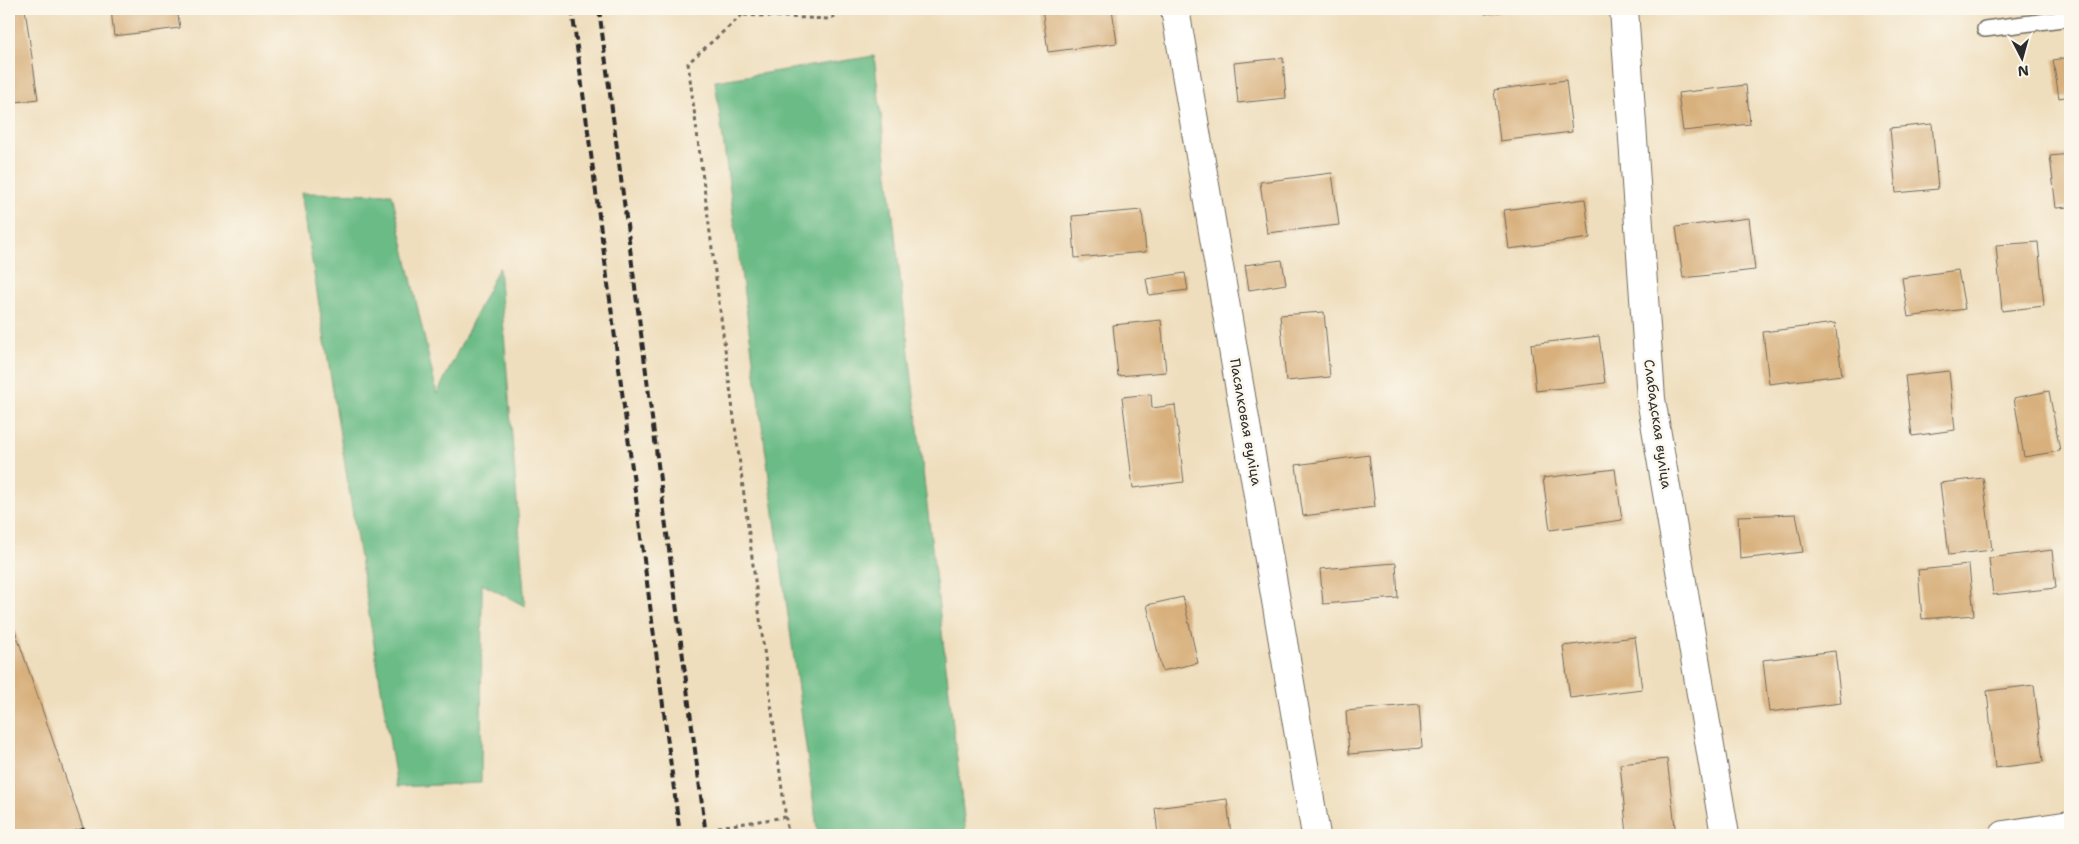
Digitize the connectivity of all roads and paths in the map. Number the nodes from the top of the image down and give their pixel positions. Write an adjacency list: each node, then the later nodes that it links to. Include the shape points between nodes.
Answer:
1 (741, 9): 5 (path)
2 (849, 9): 5 (path, via 829,19)
3 (1175, 9): 12 (street, Пасялковая вуліца)
4 (1624, 9): 13 (street, Слабадская вуліца, via 1651,399)
5 (742, 15): 8 (path, via 688,63)
6 (2070, 18): 7 (lane)
7 (1985, 29)
8 (786, 817): 10 (path); 11 (path)
9 (2070, 825): 14 (street)
10 (718, 827)
11 (788, 835)
12 (1316, 835)
13 (1725, 835)
14 (2004, 835)

